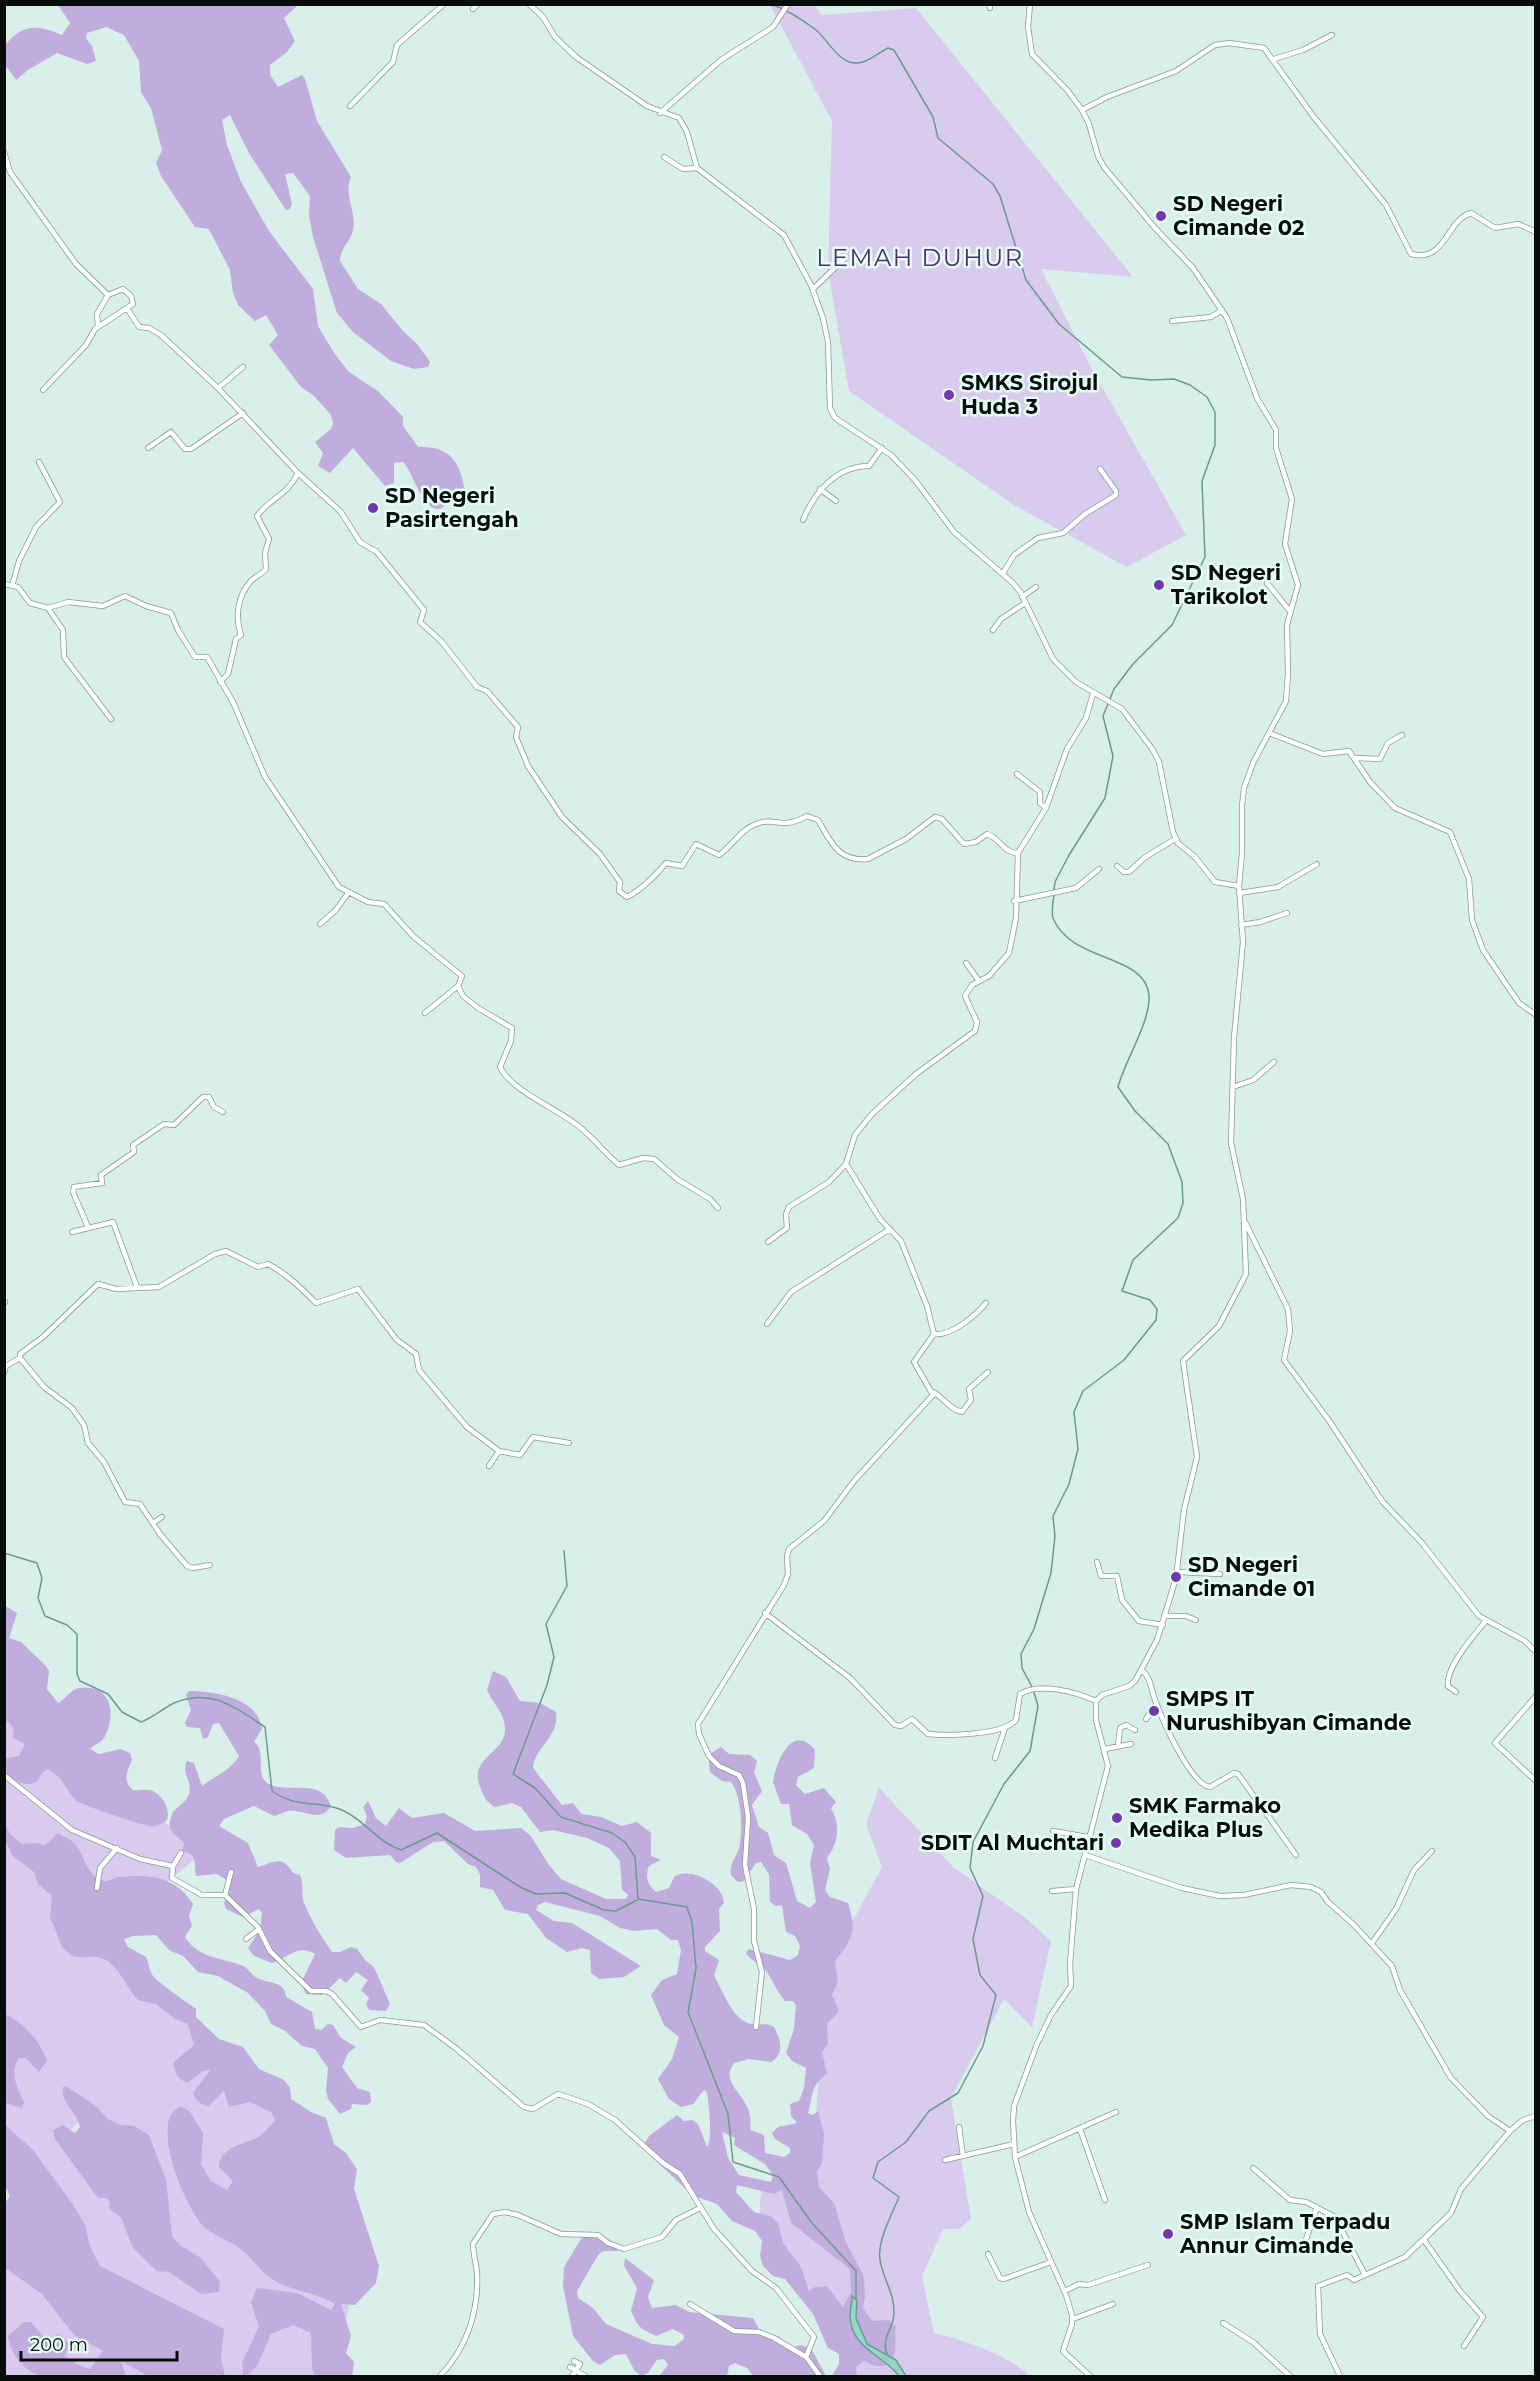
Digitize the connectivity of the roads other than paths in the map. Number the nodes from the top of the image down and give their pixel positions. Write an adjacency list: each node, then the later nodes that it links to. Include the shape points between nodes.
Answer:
1 (444, 4): 9 (street, via 397,45 393,62)
2 (478, 4): 6 (street)
3 (529, 4): 11 (street, via 576,57)
4 (1030, 4): 10 (street, via 1032,54)
5 (788, 5): 11 (street, via 773,27 721,60)
6 (473, 9)
7 (1332, 35): 8 (street)
8 (1274, 59): 10 (street, via 1264,48 1219,44 1176,71); 15 (street, via 1313,116 1386,205 1411,254 1438,249 1462,217 1471,213 1495,228 1518,224)
9 (350, 106)
10 (1082, 110): 20 (street, via 1101,162 1193,268)
11 (660, 113): 14 (street, via 676,116 683,123)
12 (4, 152): 18 (street, via 10,172 76,264)
13 (664, 157): 14 (street, via 683,169)
14 (697, 168): 17 (street, via 778,229)
15 (1536, 232)
16 (844, 259): 17 (street)
17 (813, 289): 28 (street, via 828,342 830,408 843,425)
18 (108, 295): 19 (street, via 125,290 133,303); 22 (street, via 96,314)
19 (127, 308): 22 (street); 24 (street, via 139,327 161,335)
20 (1222, 310): 21 (street, via 1211,317); 43 (street, via 1257,398 1276,430 1276,448 1292,499 1285,544 1298,585)
21 (1172, 321)
22 (98, 326): 25 (street, via 86,345)
23 (243, 367): 24 (street)
24 (218, 388): 26 (street)
25 (43, 390)
26 (243, 413): 27 (street, via 191,449 185,449 171,432); 31 (street)
27 (148, 448)
28 (882, 448): 32 (street, via 869,466 842,473); 35 (street, via 915,480 954,532)
29 (39, 462): 38 (street, via 60,502 36,527)
30 (1100, 469): 35 (street, via 1116,495 1063,532 1038,538 1014,555)
31 (298, 473): 45 (street, via 288,490 257,516 269,539 266,569 250,583 239,607 236,619 241,635 236,639 228,674); 54 (street, via 340,512 360,543 380,555 424,610 420,621 518,727 516,737 528,766 562,817 600,854 620,882 619,891 625,897 654,877 666,863 682,866 696,844 719,855 742,831 756,824 765,821 788,825 807,816 818,820 841,855 861,860 906,839 935,817 942,819 964,844 987,834 1005,849)
32 (820, 489): 33 (street); 34 (street)
33 (836, 501)
34 (803, 520)
35 (1002, 573): 40 (street)
36 (1267, 583): 43 (street)
37 (4, 584): 38 (street)
38 (12, 586): 42 (street, via 18,587 30,603)
39 (1036, 587): 40 (street)
40 (1022, 597): 41 (street)
41 (1025, 603): 44 (street, via 1004,616); 46 (street, via 1053,659 1066,675)
42 (48, 608): 45 (street, via 68,602 103,606 125,596 171,613 189,649 195,657 209,658); 47 (street, via 63,630 64,657)
43 (1290, 611): 48 (street, via 1286,701)
44 (993, 630)
45 (220, 682): 59 (street, via 233,702 256,760 283,806 339,887)
46 (1093, 694): 52 (street, via 1086,718 1067,749); 53 (street, via 1113,704 1137,726 1159,762)
47 (111, 720)
48 (1269, 733): 50 (street, via 1321,753 1346,750); 58 (street, via 1244,788)
49 (1402, 735): 50 (street, via 1388,743 1380,759)
50 (1356, 758): 69 (street, via 1370,782 1395,808 1450,832 1469,879 1471,916 1481,946 1514,998)
51 (1017, 774): 52 (street, via 1040,792 1040,803)
52 (1046, 808): 54 (street)
53 (1175, 839): 56 (street, via 1129,872); 58 (street, via 1215,882)
54 (1018, 853): 61 (street)
55 (1317, 864): 60 (street, via 1278,887)
56 (1117, 866)
57 (1099, 869): 61 (street, via 1076,888)
58 (1239, 886): 60 (street)
59 (349, 892): 63 (street); 67 (street, via 388,907 414,937 462,976)
60 (1239, 893): 64 (street)
61 (1014, 901): 66 (street, via 1016,918 1009,953 989,976)
62 (1287, 913): 64 (street)
63 (320, 924)
64 (1241, 925): 71 (street)
65 (966, 963): 66 (street)
66 (979, 981): 73 (street, via 965,996 977,1022 975,1031 916,1074 866,1121 855,1135)
67 (458, 986): 68 (street); 74 (street, via 468,1000 512,1028 501,1067 520,1088 580,1127 619,1165 654,1159)
68 (425, 1014)
69 (1536, 1015)
70 (1274, 1062): 71 (street, via 1253,1080)
71 (1233, 1086): 75 (street, via 1232,1155)
72 (223, 1112): 76 (street, via 214,1107 209,1097 203,1097 174,1125 164,1124 134,1145 134,1152 101,1175 102,1183 74,1187)
73 (846, 1164): 77 (street, via 880,1220); 79 (street, via 833,1179 789,1207 787,1228)
74 (718, 1208)
75 (1245, 1222): 95 (street, via 1245,1280 1219,1326 1183,1361 1197,1454 1184,1510); 100 (street, via 1288,1309 1290,1328 1284,1360 1382,1501 1422,1543)
76 (88, 1227): 78 (street); 80 (street, via 114,1223)
77 (890, 1229): 82 (street, via 791,1292); 83 (street, via 901,1241 914,1271)
78 (72, 1232)
79 (768, 1242)
80 (137, 1287): 84 (street, via 116,1289 98,1284); 89 (street, via 163,1286 226,1251 258,1267 268,1264 302,1288 315,1303 357,1289 397,1340 416,1354 419,1370 467,1427)
81 (986, 1303): 83 (street, via 948,1332)
82 (767, 1324)
83 (934, 1334): 87 (street, via 914,1362)
84 (20, 1358): 86 (street, via 6,1366); 92 (street, via 44,1388 72,1408 84,1425 88,1443 104,1462 125,1502 140,1504)
85 (988, 1371): 87 (street, via 969,1389 971,1400 962,1412)
86 (4, 1373)
87 (933, 1392): 97 (street, via 824,1521 789,1548 788,1574)
88 (569, 1443): 89 (street, via 533,1437 520,1455)
89 (499, 1451): 90 (street)
90 (489, 1466)
91 (162, 1517): 92 (street)
92 (153, 1523): 94 (street, via 187,1566 192,1569)
93 (1097, 1562): 101 (street, via 1101,1576 1117,1576 1122,1600 1139,1621)
94 (210, 1565)
95 (1177, 1572): 96 (street); 98 (street)
96 (1220, 1574)
97 (765, 1613): 109 (street, via 850,1678 897,1726 912,1719 931,1735); 133 (street, via 698,1724 711,1759 741,1778 748,1811 745,1865 754,1909 754,1941 762,1972)
98 (1164, 1616): 99 (street); 101 (street)
99 (1196, 1620)
100 (1485, 1622): 102 (street, via 1525,1641); 104 (street, via 1447,1678 1448,1686)
101 (1163, 1624): 103 (street)
102 (1536, 1652)
103 (1142, 1670): 106 (street, via 1132,1684 1110,1691); 107 (street, via 1149,1678)
104 (1456, 1692)
105 (1536, 1696): 116 (street, via 1495,1743)
106 (1096, 1701): 109 (street, via 1062,1690 1020,1694 1016,1720); 113 (street, via 1096,1720)
107 (1156, 1704): 108 (street); 123 (street, via 1172,1739 1200,1783 1210,1786 1238,1774)
108 (1146, 1719)
109 (1005, 1728): 114 (street)
110 (1135, 1730): 112 (street, via 1126,1725 1120,1728)
111 (1131, 1744): 112 (street)
112 (1118, 1746): 113 (street)
113 (1105, 1749): 118 (street, via 1105,1786)
114 (995, 1758)
115 (4, 1775): 119 (street, via 72,1830)
116 (1536, 1782)
117 (1053, 1831): 118 (street)
118 (1088, 1837): 122 (street)
119 (117, 1848): 124 (street, via 140,1859); 126 (street, via 100,1868)
120 (1432, 1851): 132 (street, via 1414,1870 1396,1909)
121 (181, 1853): 124 (street)
122 (1085, 1855): 127 (street); 132 (street, via 1182,1888 1220,1896 1288,1885 1311,1887 1321,1892)
123 (1296, 1855)
124 (173, 1866): 129 (street, via 174,1879 202,1894)
125 (231, 1872): 129 (street)
126 (97, 1888)
127 (1076, 1889): 128 (street); 139 (street, via 1071,1986 1051,2015 1023,2078 1014,2106)
128 (1052, 1891)
129 (225, 1895): 130 (street)
130 (259, 1929): 131 (street); 146 (street, via 270,1951 311,1991 332,1995 361,2027 380,2020 419,2023 439,2035 524,2107 533,2109 558,2094 608,2115 680,2174)
131 (246, 1939)
132 (1372, 1943): 138 (street, via 1396,1973 1400,1990 1451,2078 1488,2116)
133 (756, 2027)
134 (1116, 2112): 137 (street)
135 (1536, 2116): 138 (street, via 1523,2120)
136 (959, 2127): 140 (street)
137 (1080, 2129): 141 (street); 144 (street)
138 (1510, 2132): 147 (street, via 1461,2189 1451,2213)
139 (1014, 2145): 140 (street); 141 (street)
140 (963, 2156): 142 (street)
141 (1014, 2157): 150 (street, via 1029,2212)
142 (945, 2160)
143 (1253, 2168): 145 (street, via 1290,2200)
144 (1105, 2200)
145 (1317, 2207): 148 (street); 152 (street, via 1339,2221)
146 (700, 2208): 159 (street, via 752,2271 776,2288 814,2337); 163 (street, via 676,2220 662,2237 624,2249 598,2235 561,2234 518,2215 493,2214 473,2244 477,2289 470,2328 455,2360)
147 (1424, 2240): 152 (street, via 1400,2262); 158 (street, via 1483,2317)
148 (1304, 2248)
149 (988, 2254): 150 (street, via 1002,2279)
150 (1051, 2262): 153 (street)
151 (1148, 2265): 153 (street)
152 (1365, 2275): 169 (street, via 1354,2280 1347,2275 1318,2287 1321,2338)
153 (1065, 2291): 156 (street)
154 (690, 2304): 159 (street, via 734,2331 766,2335)
155 (1113, 2304): 156 (street)
156 (1073, 2319): 167 (street, via 1063,2350)
157 (1223, 2323): 168 (street, via 1253,2342)
158 (1464, 2346)
159 (806, 2357): 166 (street)
160 (574, 2361): 162 (street, via 580,2364)
161 (570, 2367): 162 (street)
162 (576, 2371): 164 (street); 165 (street)
163 (440, 2376)
164 (572, 2376)
165 (585, 2376)
166 (819, 2376)
167 (1090, 2376)
168 (1290, 2376)
169 (1340, 2376)

